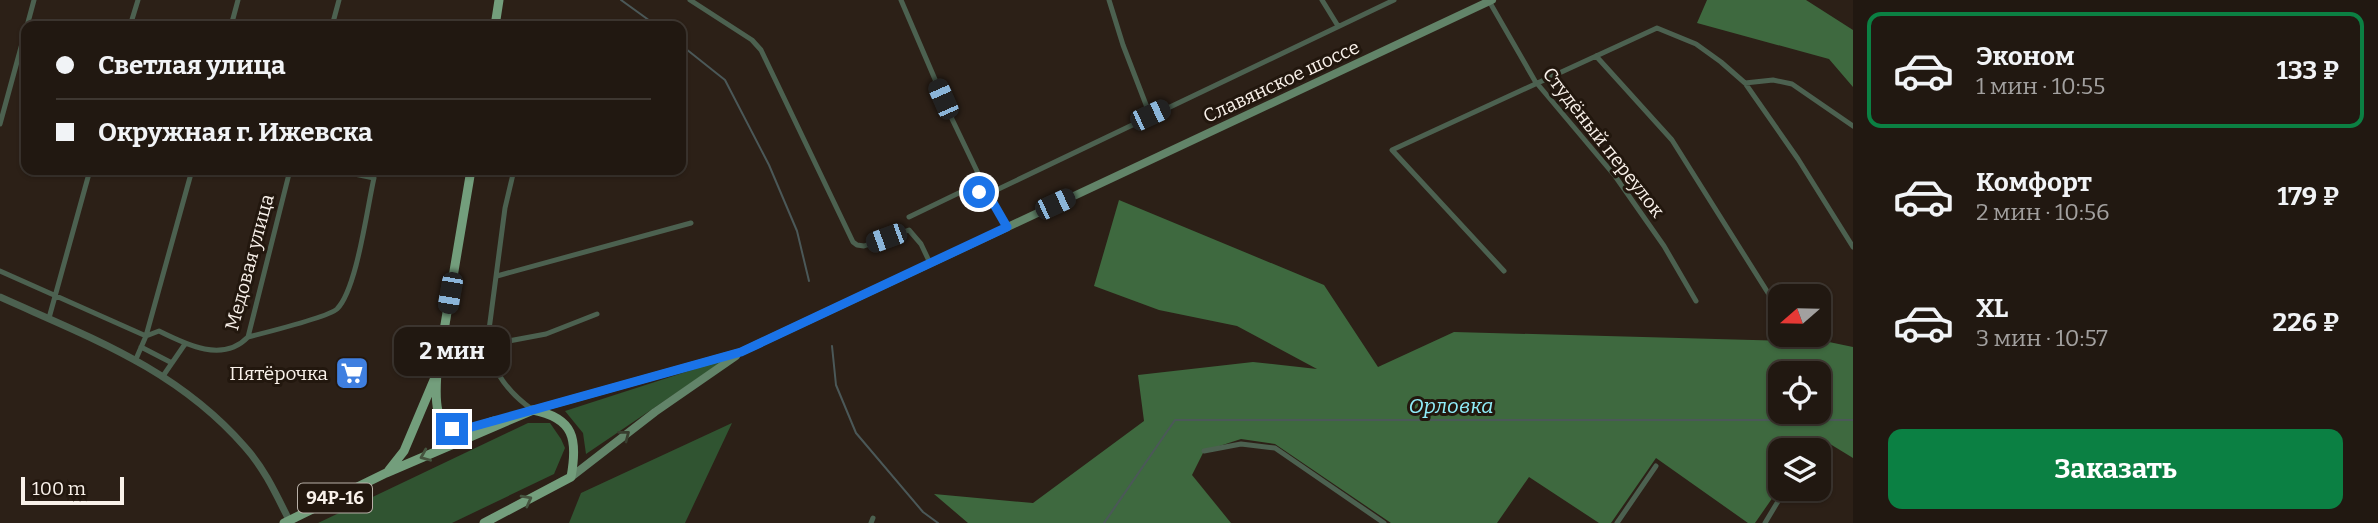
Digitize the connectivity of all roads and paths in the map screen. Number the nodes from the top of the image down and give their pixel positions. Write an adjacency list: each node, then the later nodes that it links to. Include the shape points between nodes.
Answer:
1 (34, 0): 12 (street)
2 (138, 0): 13 (street)
3 (238, 0): 14 (street)
4 (340, 0): 15 (street)
5 (499, 0): 16 (main road)
6 (690, 0): 36 (street, via 761,50 853,242 864,246 909,230)
7 (901, 0): 31 (street)
8 (1109, 0): 22 (street)
9 (1322, 0): 17 (street)
10 (1394, 0): 17 (street)
11 (1491, 1): 20 (street, Студёный переулок); 34 (main road, Славянское шоссе)
12 (29, 21)
13 (132, 21)
14 (232, 21)
15 (334, 21)
16 (496, 21)
17 (1338, 26): 22 (street)
18 (21, 49): 23 (street)
19 (1596, 56): 20 (street); 21 (street, via 1657,28 1696,44); 40 (street, via 1672,140)
20 (1536, 83): 38 (street, via 1392,150); 43 (street, Студёный переулок, via 1615,176)
21 (1745, 83): 24 (street, via 1773,80 1792,84); 35 (street)
22 (1150, 115): 31 (street)
23 (0, 124)
24 (1853, 126)
25 (89, 175): 41 (street)
26 (191, 175): 46 (street)
27 (289, 175): 47 (street, Медовая улица)
28 (359, 175): 47 (street, via 374,178 352,280 337,309)
29 (470, 175): 54 (main road, 94Р-16)
30 (513, 175): 39 (street)
31 (988, 194): 32 (street, via 965,190); 34 (street)
32 (909, 217)
33 (691, 223): 39 (street)
34 (1007, 227): 36 (main road, Славянское шоссе)
35 (1853, 247)
36 (930, 263): 51 (main road, Славянское шоссе)
37 (0, 271): 41 (street, Медовая улица)
38 (1504, 271)
39 (497, 276): 49 (street)
40 (1768, 293)
41 (55, 295): 45 (street); 46 (street, Медовая улица)
42 (0, 297): 45 (street)
43 (1696, 301)
44 (597, 314): 49 (street, via 546,334)
45 (49, 318): 52 (street)
46 (146, 336): 48 (street, Медовая улица, via 159,331); 50 (street)
47 (248, 337): 48 (street, Медовая улица, via 224,351)
48 (185, 344): 53 (street)
49 (487, 345): 56 (street, via 490,360 509,389)
50 (141, 347): 52 (street); 53 (street)
51 (741, 352): 56 (main road, Славянское шоссе); 60 (main road, Славянское шоссе, one-way to 51)
52 (136, 359): 55 (street)
53 (172, 363): 55 (street)
54 (437, 372): 56 (main road, 94Р-16, via 437,410 452,429); 59 (main road, 94Р-16, via 404,452)
55 (163, 376): 62 (street, via 244,446 271,484)
56 (533, 410): 59 (main road, 94Р-16, one-way to 59); 60 (main road, via 552,415 570,432 575,447)
57 (1204, 451): 64 (street, via 1241,444 1275,448)
58 (1656, 466): 65 (street)
59 (386, 473): 62 (main road, 94Р-16)
60 (571, 477): 63 (main road, one-way to 60)
61 (1778, 501): 66 (street)
62 (286, 521)
63 (484, 523)
64 (1384, 523)
65 (1617, 523)
66 (1765, 523)

